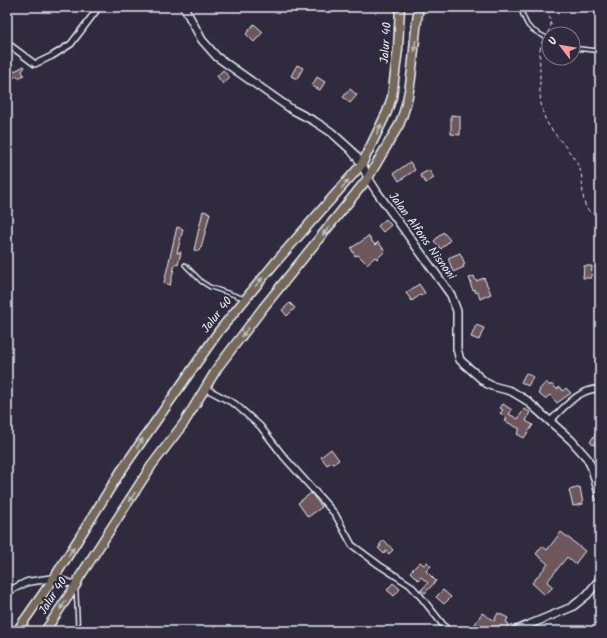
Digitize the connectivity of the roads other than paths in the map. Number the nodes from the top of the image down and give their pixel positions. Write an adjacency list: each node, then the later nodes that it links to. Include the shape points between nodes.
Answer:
1 (99, 7): 7 (street, via 71,44 35,64)
2 (184, 7): 10 (main road, Jalan Alfons Nisnoni, via 202,40 217,57 291,109 331,132)
3 (400, 7): 10 (highway, Jalur 40, one-way to 3, via 392,97)
4 (419, 7): 11 (highway, Jalur 40, one-way to 11, via 411,78 403,115)
5 (520, 7): 6 (lane, via 527,25)
6 (541, 35)
7 (7, 43)
8 (581, 49): 9 (lane)
9 (600, 50)
10 (362, 164): 11 (main road, Jalan Alfons Nisnoni); 13 (highway, Jalur 40, one-way to 10)
11 (368, 178): 14 (highway, Jalur 40, one-way to 14, via 258,314); 16 (main road, Jalan Alfons Nisnoni, via 451,295 457,311 457,349 460,360 486,383 511,391 526,400)
12 (185, 265): 13 (lane, via 210,287)
13 (245, 299): 18 (highway, Jalur 40, one-way to 13, via 130,457 219,331)
14 (205, 388): 20 (highway, Jalur 40, one-way to 20); 25 (street, via 235,404 260,426 335,514 352,545 410,585)
15 (600, 389): 16 (street, via 584,392)
16 (550, 422): 17 (main road, Jalan Alfons Nisnoni, via 587,458)
17 (600, 498)
18 (54, 578): 20 (street); 21 (street, via 27,582); 22 (highway, Jalur 40)
19 (600, 578): 26 (main road, via 587,595 572,607)
20 (77, 582): 23 (highway, Jalur 40, one-way to 23); 24 (lane)
21 (7, 592)
22 (17, 631)
23 (45, 631)
24 (78, 631)
25 (448, 631)
26 (514, 631)

